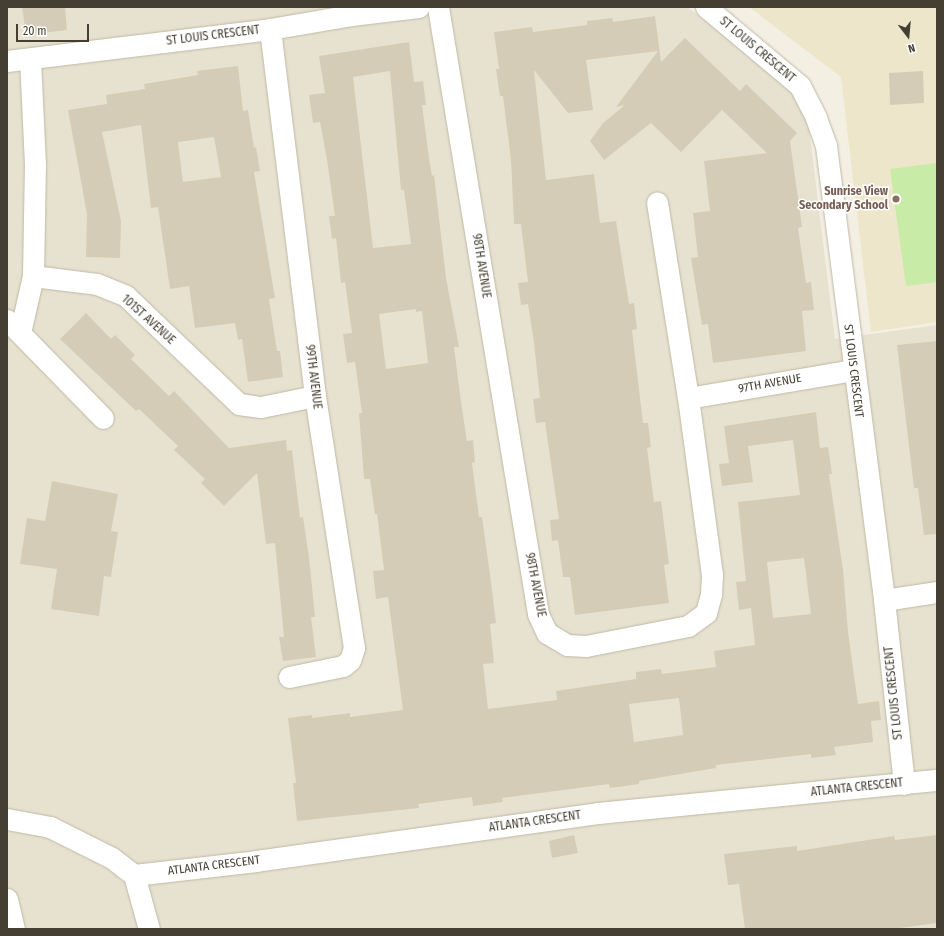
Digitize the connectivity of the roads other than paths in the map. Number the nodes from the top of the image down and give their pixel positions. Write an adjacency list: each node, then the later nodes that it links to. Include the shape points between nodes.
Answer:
1 (419, 7): 4 (street, ST LOUIS CRESCENT)
2 (438, 7): 13 (street, 98TH AVENUE, via 538,614 547,633 567,645 586,646 688,626 706,613 712,575)
3 (706, 7): 11 (street, ST LOUIS CRESCENT, via 800,86 816,118 826,146)
4 (350, 11): 5 (street, ST LOUIS CRESCENT)
5 (270, 29): 6 (street, ST LOUIS CRESCENT); 12 (street, 99TH AVENUE)
6 (30, 58): 7 (street, ST LOUIS CRESCENT); 9 (street, via 35,165)
7 (7, 61)
8 (657, 202): 13 (street, 98TH AVENUE)
9 (33, 276): 10 (street); 12 (street, 101ST AVENUE, via 97,284 126,296 239,404 261,407)
10 (14, 327): 14 (street)
11 (853, 370): 13 (street, 97TH AVENUE); 16 (street, ST LOUIS CRESCENT)
12 (314, 396): 17 (street, 99TH AVENUE, via 354,648 350,660 343,666)
13 (688, 398)
14 (103, 418)
15 (937, 592): 16 (street)
16 (884, 600): 19 (street, ST LOUIS CRESCENT)
17 (290, 678)
18 (937, 780): 19 (street, ATLANTA CRESCENT)
19 (904, 784): 21 (street, ATLANTA CRESCENT, via 598,813 256,862)
20 (7, 819): 21 (street, via 50,827 112,858)
21 (134, 875): 24 (street)
22 (7, 900): 23 (street)
23 (14, 929)
24 (149, 929)

